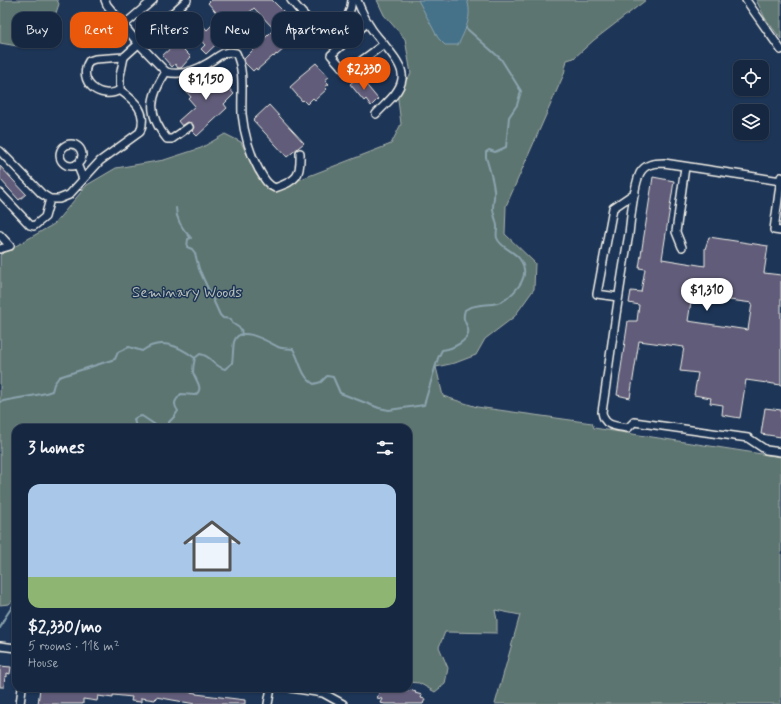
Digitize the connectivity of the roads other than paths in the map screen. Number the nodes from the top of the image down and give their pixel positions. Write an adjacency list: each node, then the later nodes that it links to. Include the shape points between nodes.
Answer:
1 (105, 0): 8 (street)
2 (153, 0): 10 (street)
3 (187, 0): 9 (street)
4 (291, 0): 5 (street, via 313,25 330,30 344,23)
5 (352, 0)
6 (357, 0): 11 (street)
7 (746, 0): 17 (street)
8 (113, 12)
9 (173, 12)
10 (128, 22)
11 (368, 22): 14 (street); 14 (street, via 331,55 346,72)
12 (128, 31): 13 (street)
13 (136, 41)
14 (384, 44): 21 (street, via 402,71 402,78 400,86)
15 (136, 45): 18 (street)
16 (143, 48): 19 (street)
17 (781, 50)
18 (124, 58): 20 (street); 20 (street, via 95,59 90,61 84,72 86,79 98,91 107,94)
19 (166, 72): 22 (street, via 153,98 158,128 167,140); 24 (street, via 176,75 186,73 208,63 223,52 236,53 241,73 244,128 256,164 269,185 275,188 295,180 300,167)
20 (120, 90): 27 (street, via 132,98 141,110 143,124 140,132 100,161)
21 (376, 114)
22 (189, 127)
23 (0, 151): 31 (street)
24 (300, 153)
25 (77, 164): 27 (street)
26 (686, 167): 28 (street); 30 (street, via 664,163 649,165 640,174); 34 (street, via 676,232)
27 (83, 179): 31 (street, via 69,195)
28 (781, 180): 32 (street, via 774,230)
29 (0, 193): 31 (street, via 30,225 34,226 45,217)
30 (636, 194): 36 (street); 36 (street, via 613,208 598,287 597,294)
31 (50, 199)
32 (781, 231)
33 (0, 235): 35 (street, via 10,246)
34 (682, 247)
35 (0, 249)
36 (618, 297): 37 (street, via 602,412 602,418 606,423 628,428 634,422 748,438 766,450)
37 (781, 452)
38 (0, 646): 39 (street)
39 (12, 648)
40 (22, 692): 43 (street)
41 (270, 692): 44 (street)
42 (323, 692): 45 (street)
43 (20, 704)
44 (268, 704)
45 (342, 704)

